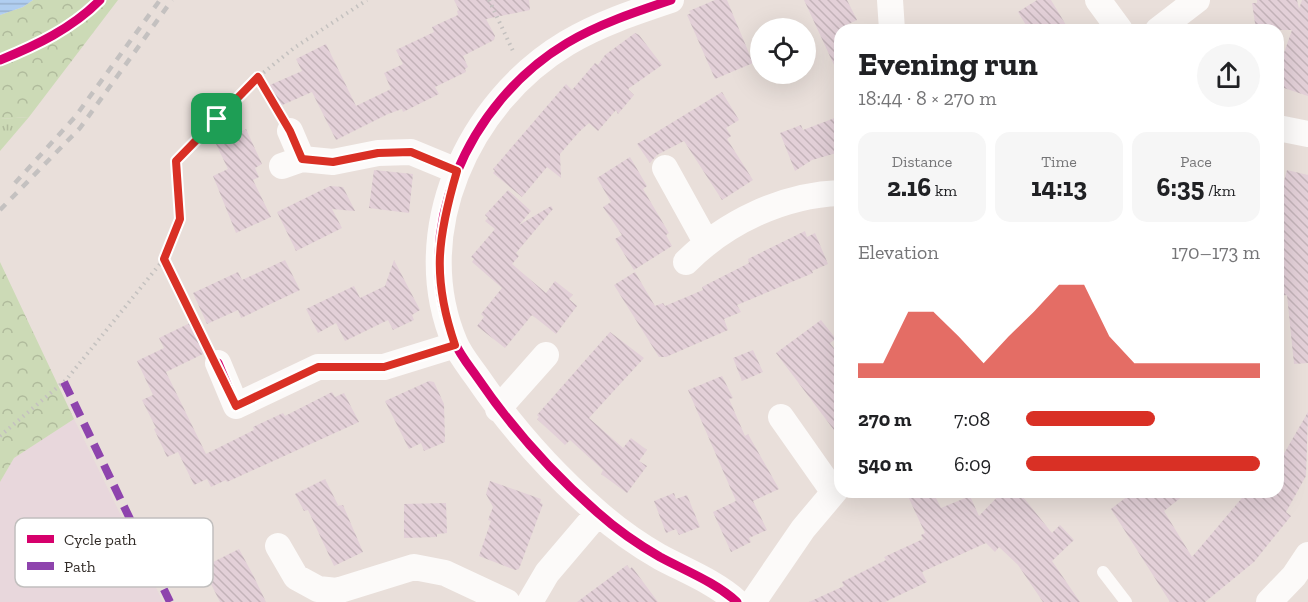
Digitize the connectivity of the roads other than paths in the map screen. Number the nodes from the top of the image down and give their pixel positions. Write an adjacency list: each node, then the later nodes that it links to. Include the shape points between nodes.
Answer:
1 (671, 0): 12 (street, via 613,20 566,44 525,76 503,96 473,135)
2 (890, 0): 5 (street)
3 (1098, 0): 6 (street)
4 (1197, 0): 7 (street)
5 (892, 24)
6 (1116, 24)
7 (1166, 24)
8 (1284, 129): 10 (street)
9 (290, 131): 12 (street, via 292,163 411,152)
10 (1308, 134)
11 (665, 168): 14 (street)
12 (457, 171): 16 (street, via 443,217 438,266 443,308)
13 (834, 193): 14 (street, via 783,203)
14 (706, 242): 15 (street)
15 (686, 262)
16 (455, 345): 18 (street, via 384,367 318,367 236,406); 19 (street)
17 (546, 355): 19 (street)
18 (218, 363)
19 (498, 409): 23 (street, via 538,455)
20 (781, 417): 21 (street)
21 (834, 485)
22 (834, 491): 31 (street)
23 (598, 513): 29 (street, via 547,573); 30 (street, via 658,555 723,590)
24 (278, 546): 27 (street, via 296,577)
25 (1308, 555): 33 (street)
26 (1103, 572): 32 (lane)
27 (316, 596): 28 (street, via 414,567 445,573)
28 (507, 602)
29 (530, 602)
30 (737, 602)
31 (753, 602)
32 (1126, 602)
33 (1269, 602)

